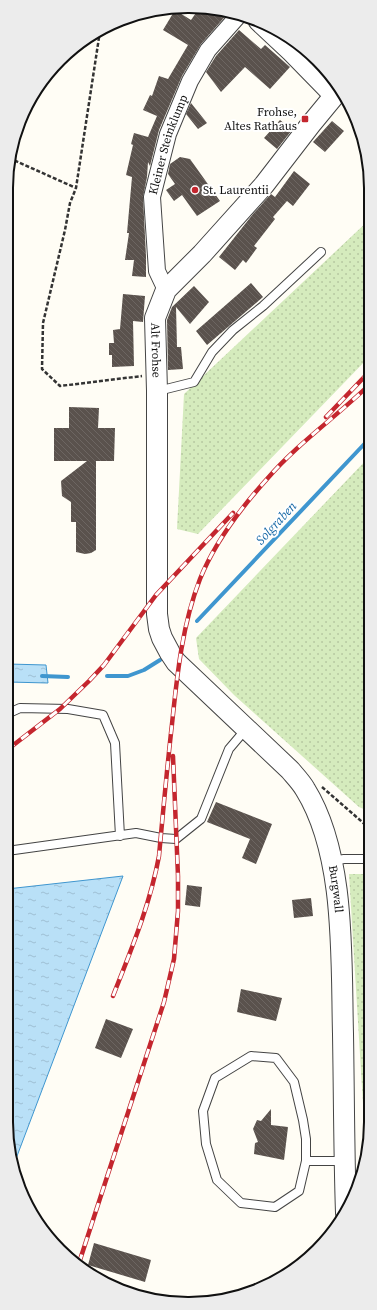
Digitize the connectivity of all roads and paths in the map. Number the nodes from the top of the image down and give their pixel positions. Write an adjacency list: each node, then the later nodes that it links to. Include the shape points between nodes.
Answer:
1 (235, 19): 8 (street, Kleiner Steinklump, via 204,56 190,81 168,134 152,197 157,271)
2 (268, 32): 4 (street)
3 (99, 38): 6 (path)
4 (336, 94): 8 (street, Alt Frohse, via 264,185)
5 (15, 161): 6 (path)
6 (76, 188): 9 (path, via 70,203 43,323 42,369 60,386)
7 (322, 252): 9 (lane, via 233,330 212,352 194,382)
8 (166, 290): 9 (street, Alt Frohse, via 155,318)
9 (157, 383): 10 (street, Alt Frohse, via 156,595)
10 (159, 629): 12 (street, Burgwall, via 176,662)
11 (13, 712): 15 (lane, via 20,708 68,709 103,715 115,743)
12 (246, 729): 15 (lane, via 229,749 201,819 176,839 136,833); 18 (street, Burgwall, via 290,770 304,788 324,833)
13 (318, 785): 14 (path, via 325,788)
14 (364, 823)
15 (120, 836): 16 (lane)
16 (13, 850)
17 (364, 859): 18 (lane)
18 (331, 861): 20 (street, Burgwall, via 341,935)
19 (306, 1160): 19 (lane, via 299,1191 275,1206 242,1203 217,1180 206,1144 203,1111 215,1078 251,1056 276,1058 294,1082 306,1139); 20 (lane)
20 (345, 1161): 21 (street, Burgwall)
21 (346, 1199)

